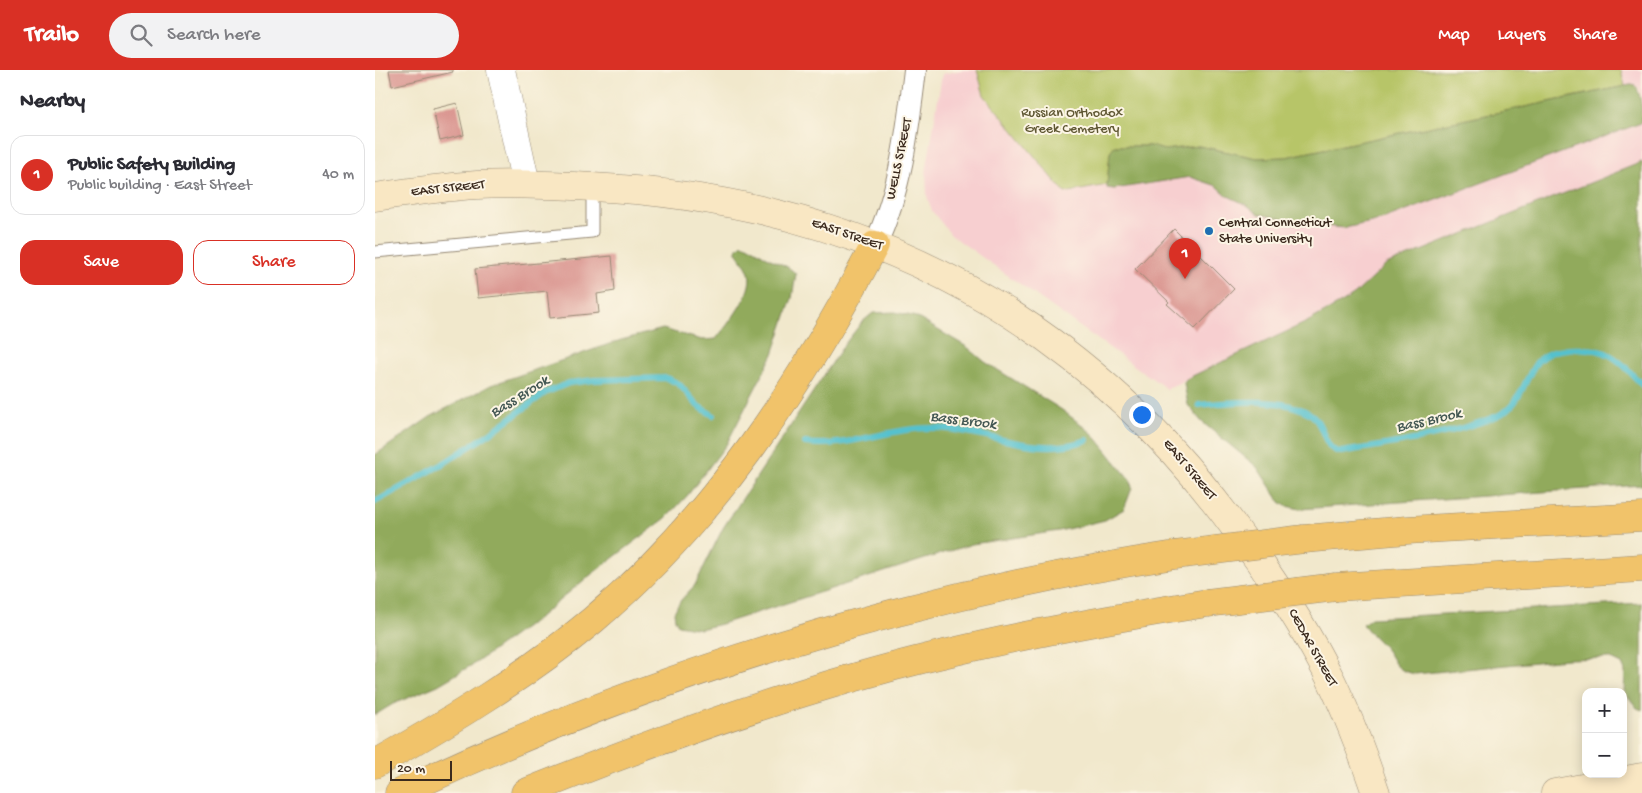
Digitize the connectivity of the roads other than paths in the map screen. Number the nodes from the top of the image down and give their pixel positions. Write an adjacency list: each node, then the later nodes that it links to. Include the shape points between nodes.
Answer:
1 (501, 70): 3 (street)
2 (915, 70): 6 (street, WELLS STREET, via 898,176 889,212)
3 (526, 184): 4 (main road, EAST STREET); 5 (main road, EAST STREET, via 465,186)
4 (592, 187): 6 (main road, EAST STREET, via 659,192 730,203 799,219); 7 (lane, via 592,232)
5 (375, 197)
6 (875, 244): 8 (main road, EAST STREET, via 965,286 1061,349 1143,419 1187,466); 11 (highway, via 841,306 769,422 718,492 663,554 593,620 533,666 467,710)
7 (375, 252)
8 (1226, 515): 15 (main road, CEDAR STREET, via 1281,593 1313,646 1346,713)
9 (1642, 517): 13 (highway, bridge, via 1304,539 1092,569 963,597 759,652 678,679 499,748)
10 (1642, 568): 14 (highway, bridge, via 1336,587 1100,620 857,676 717,720)
11 (375, 764)
12 (1642, 776): 16 (main road)
13 (399, 793)
14 (525, 793)
15 (1376, 793)
16 (1555, 793)

